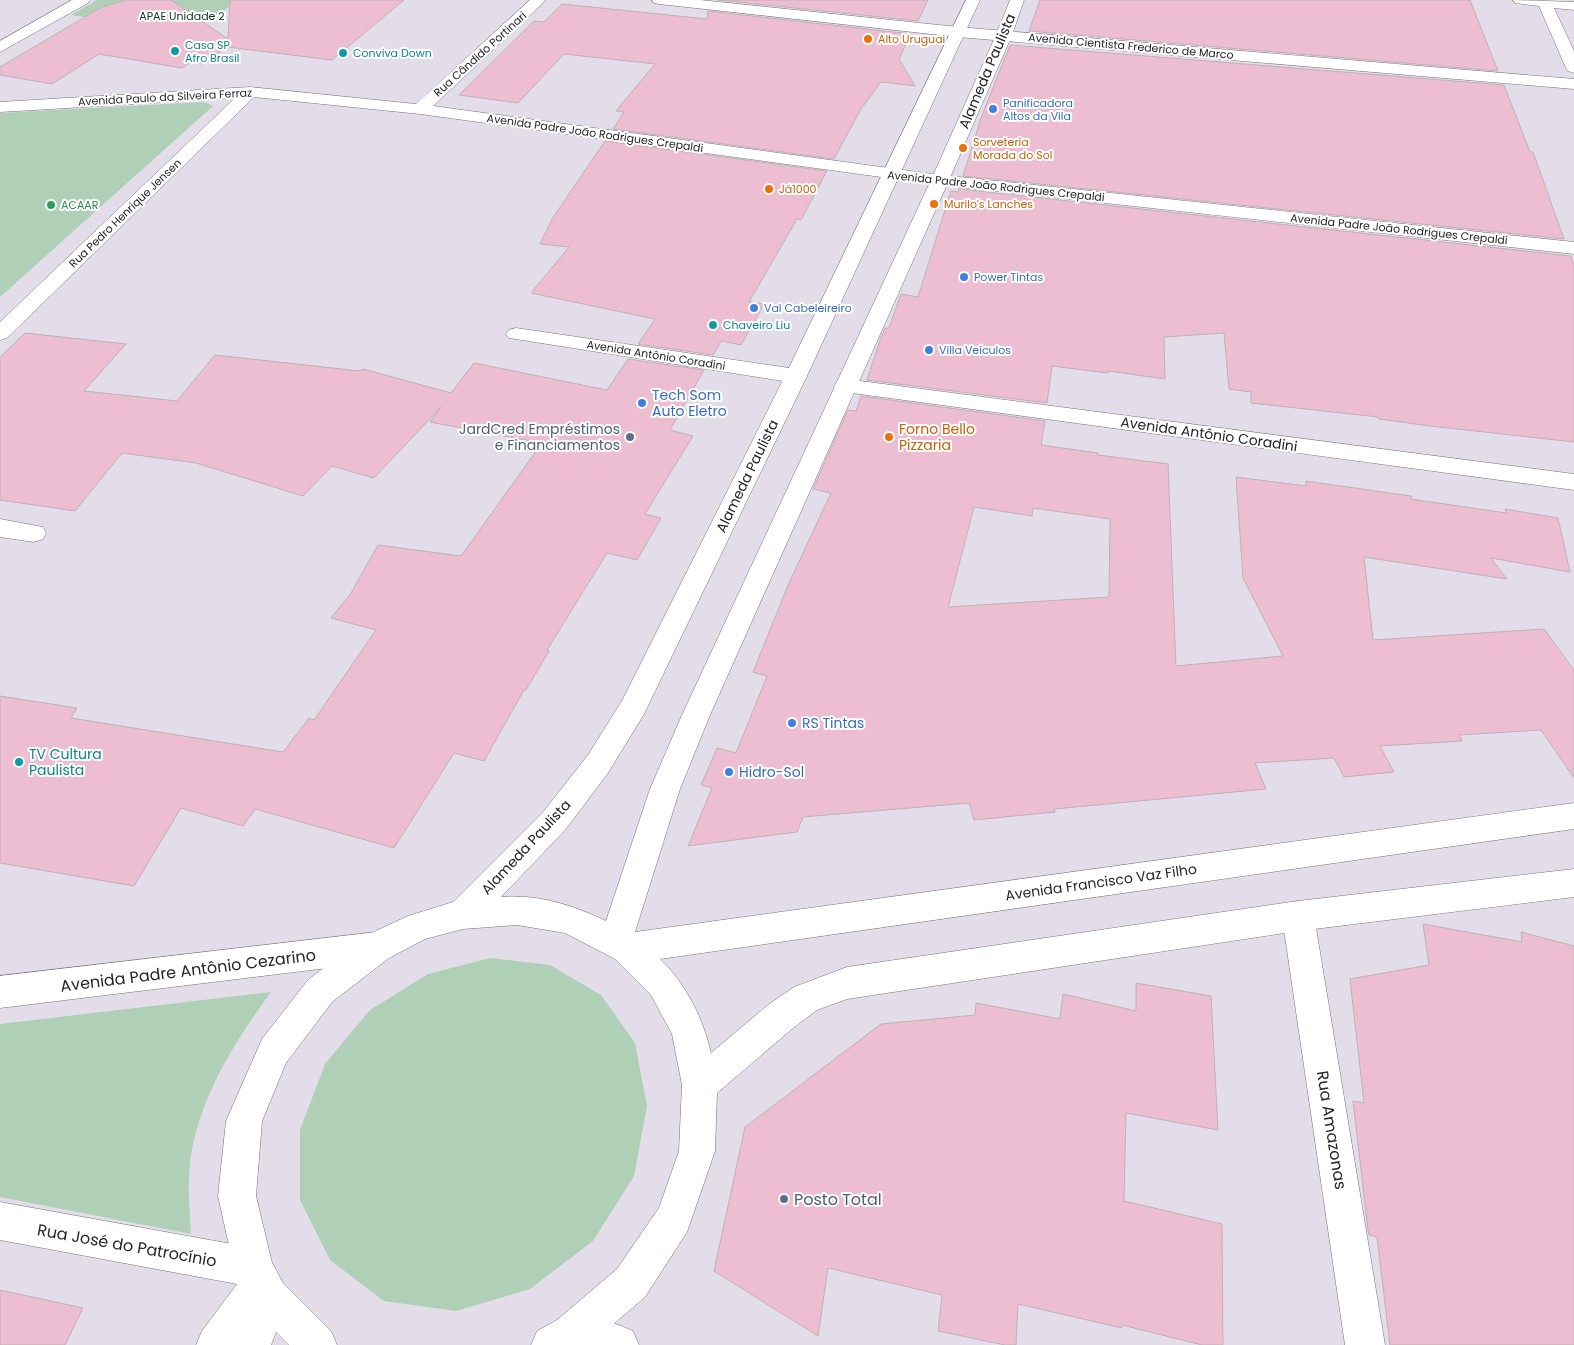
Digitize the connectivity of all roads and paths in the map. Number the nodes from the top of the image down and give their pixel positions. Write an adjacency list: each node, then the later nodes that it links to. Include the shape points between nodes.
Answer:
1 (83, 0): 11 (street)
2 (539, 0): 16 (street, Rua Cândido Portinari)
3 (659, 0): 9 (street, Avenida Cientista Frederico de Marco)
4 (973, 0): 9 (street, Alameda Paulista)
5 (1017, 0): 10 (street, Alameda Paulista)
6 (1520, 0): 7 (street)
7 (1544, 2): 8 (street); 12 (street)
8 (1574, 6)
9 (958, 32): 10 (street, Avenida Cientista Frederico de Marco); 17 (street, Alameda Paulista)
10 (1004, 35): 13 (street, Avenida Cientista Frederico de Marco); 18 (street, Alameda Paulista)
11 (0, 47)
12 (1574, 68)
13 (1574, 84)
14 (250, 92): 15 (street, Avenida Paulo da Silveira Ferraz); 16 (street, Avenida Paulo da Silveira Ferraz); 20 (street, Rua Pedro Henrique Jensen)
15 (0, 107)
16 (420, 109): 17 (street, Avenida Padre João Rodrigues Crepaldi)
17 (891, 174): 18 (street, Avenida Padre João Rodrigues Crepaldi); 22 (street, Alameda Paulista)
18 (940, 180): 19 (street, Avenida Padre João Rodrigues Crepaldi); 23 (street, Alameda Paulista)
19 (1574, 248)
20 (0, 334)
21 (516, 334): 22 (street, Avenida Antônio Coradini)
22 (796, 376): 29 (street, Alameda Paulista, via 634,706 598,764 555,820)
23 (845, 386): 24 (street, Avenida Antônio Coradini); 31 (street, Alameda Paulista, via 665,789)
24 (1574, 482)
25 (0, 528): 26 (street)
26 (34, 533)
27 (1574, 816): 31 (street, Avenida Francisco Vaz Filho)
28 (1574, 883): 30 (street)
29 (463, 914): 31 (street, via 517,910 569,918); 32 (street, via 419,926)
30 (1298, 916): 34 (street, via 847,983 806,998); 42 (street, Rua Amazonas)
31 (622, 944): 34 (street, via 663,984 688,1030)
32 (377, 947): 33 (street, Avenida Padre Antônio Cezarino); 36 (street, via 320,991 274,1051 244,1121 237,1196)
33 (0, 992)
34 (700, 1085): 37 (street, via 697,1151 674,1219 631,1283)
35 (0, 1221): 36 (street, Rua José do Patrocínio)
36 (262, 1283): 38 (street); 39 (street); 40 (street)
37 (561, 1339): 41 (street)
38 (216, 1345)
39 (251, 1345)
40 (318, 1345)
41 (620, 1345)
42 (1365, 1345)

